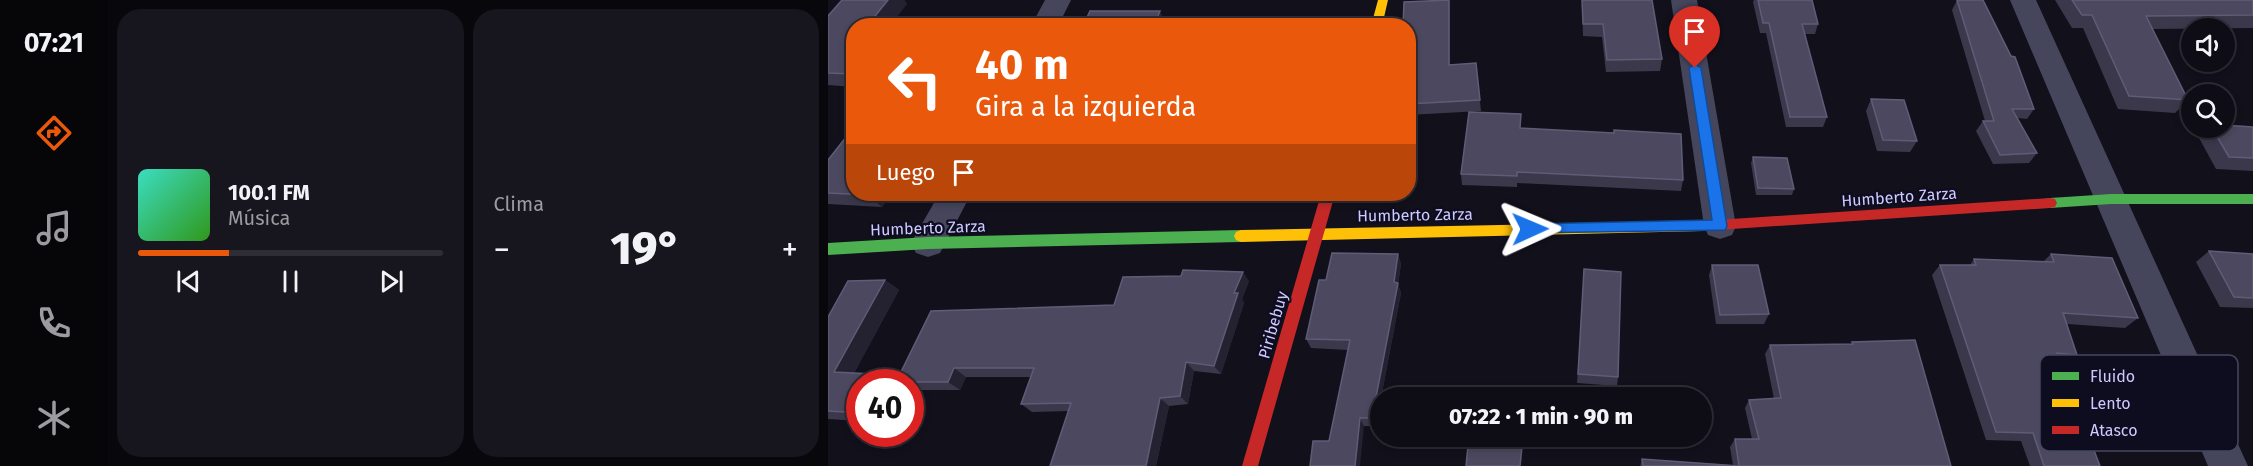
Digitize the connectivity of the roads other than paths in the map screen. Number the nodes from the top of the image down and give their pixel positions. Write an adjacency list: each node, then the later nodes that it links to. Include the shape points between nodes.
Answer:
1 (1058, 0): 5 (street)
2 (1383, 0): 6 (street)
3 (1684, 0): 11 (street)
4 (2023, 0): 7 (street)
5 (1048, 18)
6 (1378, 18)
7 (2111, 199): 8 (street, Humberto Zarza); 11 (street, Humberto Zarza); 15 (street)
8 (2253, 200)
9 (951, 201): 13 (street)
10 (1326, 201): 12 (street, Piribebuy)
11 (1720, 226): 12 (street, Humberto Zarza)
12 (1317, 234): 13 (street, Humberto Zarza); 17 (street, Piribebuy)
13 (928, 243): 14 (street, Humberto Zarza)
14 (828, 249)
15 (2179, 355)
16 (2221, 451): 18 (street)
17 (1250, 466)
18 (2228, 466)

